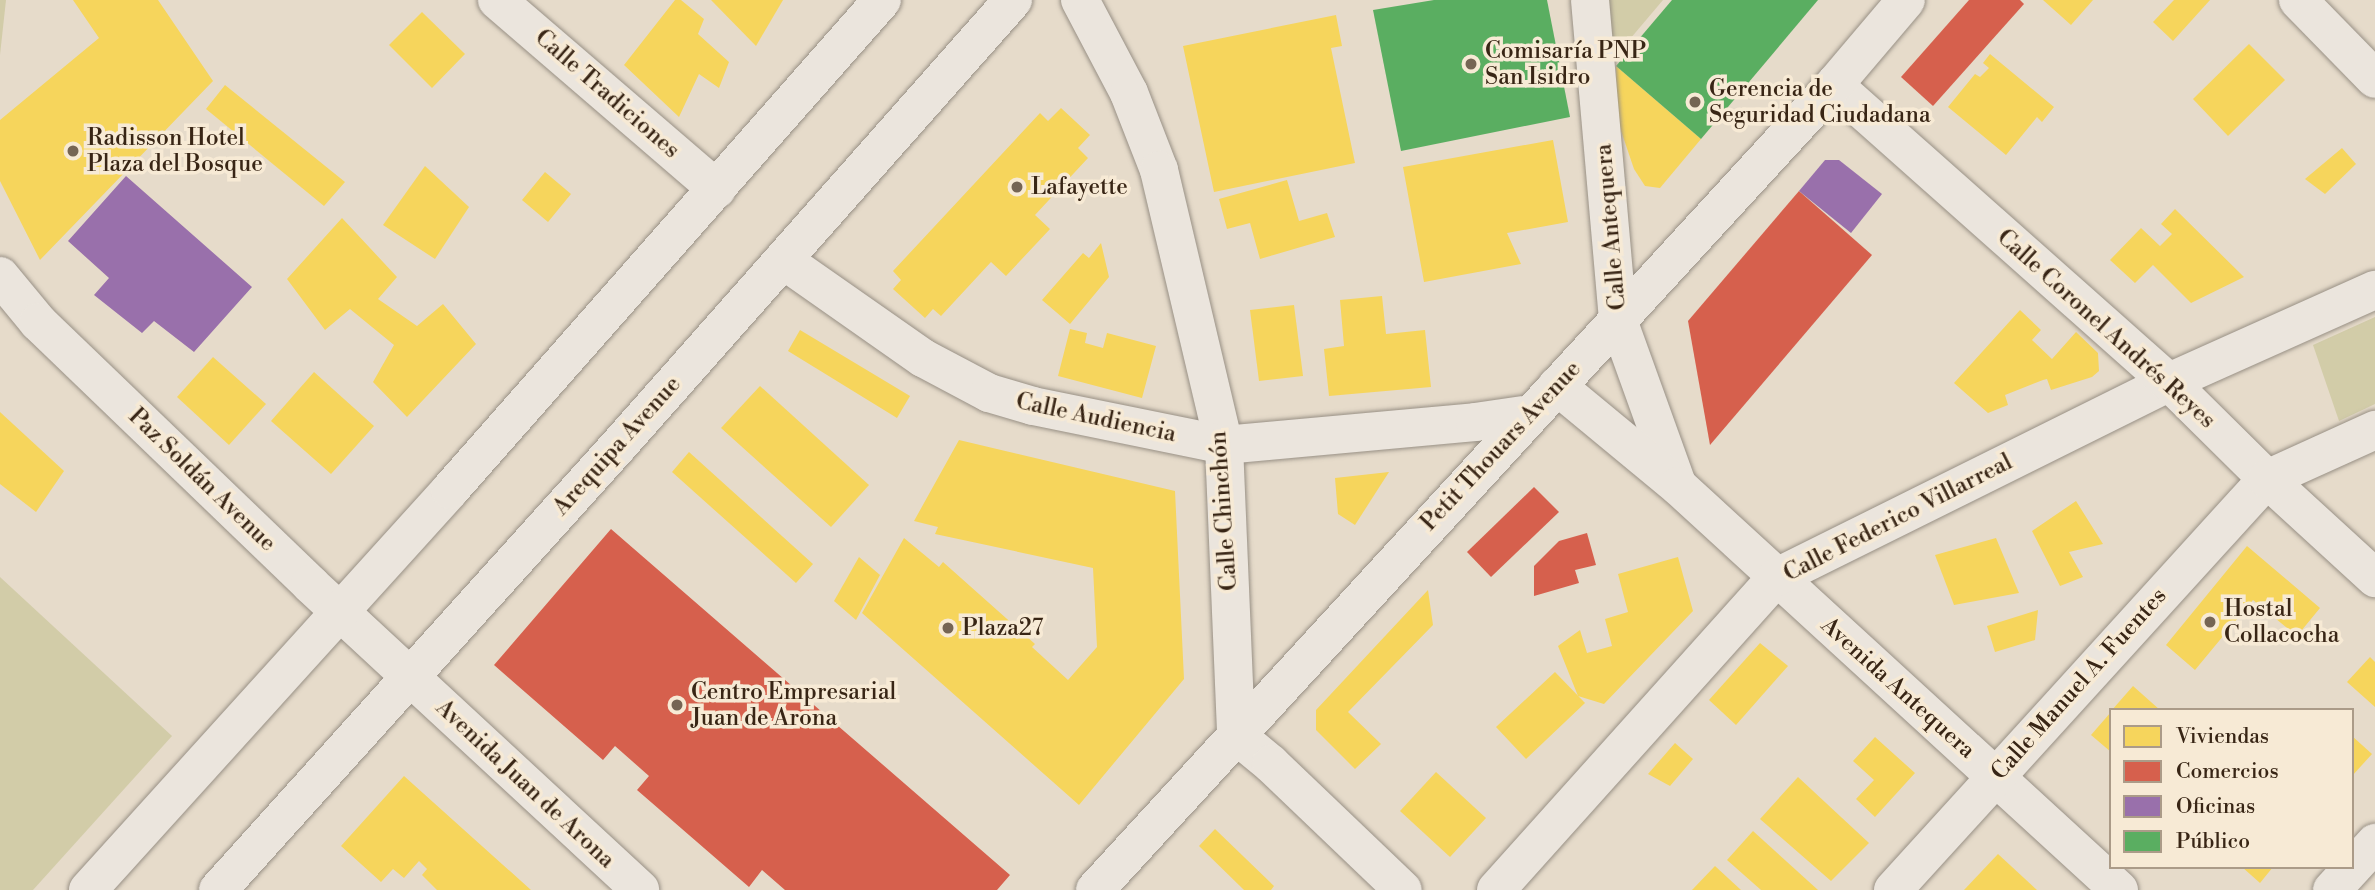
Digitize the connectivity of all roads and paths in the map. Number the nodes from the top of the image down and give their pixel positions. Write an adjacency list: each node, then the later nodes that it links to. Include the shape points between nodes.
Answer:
1 (497, 0): 10 (street, Calle Tradiciones)
2 (882, 0): 10 (street)
3 (1013, 0): 11 (street, Arequipa Avenue)
4 (1080, 0): 19 (street, Calle Chinchón, via 1129,93 1155,159)
5 (1590, 0): 14 (street, Calle Antequera)
6 (1906, 0): 9 (street, Petit Thouars Avenue)
7 (2315, 6): 8 (street)
8 (2375, 79)
9 (1834, 85): 14 (street, Petit Thouars Avenue); 15 (street, Calle Coronel Andrés Reyes)
10 (716, 189): 24 (street)
11 (783, 260): 19 (street, Calle Audiencia, via 923,358 989,393 1033,407); 25 (street, Arequipa Avenue)
12 (0, 276): 24 (street, Paz Soldán Avenue, via 38,322)
13 (2375, 290): 15 (street, Calle Federico Villarreal)
14 (1618, 320): 16 (street, Petit Thouars Avenue); 21 (street, Calle Antequera)
15 (2169, 382): 20 (street, Calle Coronel Andrés Reyes); 22 (street, Calle Federico Villarreal)
16 (1557, 386): 17 (street, Petit Thouars Avenue); 21 (street)
17 (1531, 414): 19 (street, Calle Audiencia); 26 (street, Petit Thouars Avenue)
18 (2375, 430): 20 (street)
19 (1224, 445): 26 (street, Calle Chinchón)
20 (2267, 479): 23 (street, Calle Coronel Andrés Reyes); 27 (street, Calle Manuel A. Fuentes)
21 (1678, 486): 22 (street, Avenida Antequera)
22 (1777, 577): 27 (street, Avenida Antequera); 36 (street, Calle Federico Villarreal)
23 (2375, 578)
24 (340, 612): 25 (street, Paz Soldán Avenue); 31 (street)
25 (409, 678): 32 (street, Arequipa Avenue); 33 (street, Avenida Juan de Arona)
26 (1236, 735): 34 (street, Petit Thouars Avenue); 35 (street)
27 (1994, 776): 37 (street, Calle Manuel A. Fuentes); 38 (street, Avenida Antequera)
28 (2375, 843): 29 (street)
29 (2354, 866)
30 (2351, 869): 39 (street)
31 (88, 890)
32 (218, 890)
33 (640, 890)
34 (1095, 890)
35 (1402, 890)
36 (1496, 890)
37 (1893, 890)
38 (2119, 890)
39 (2332, 890)

